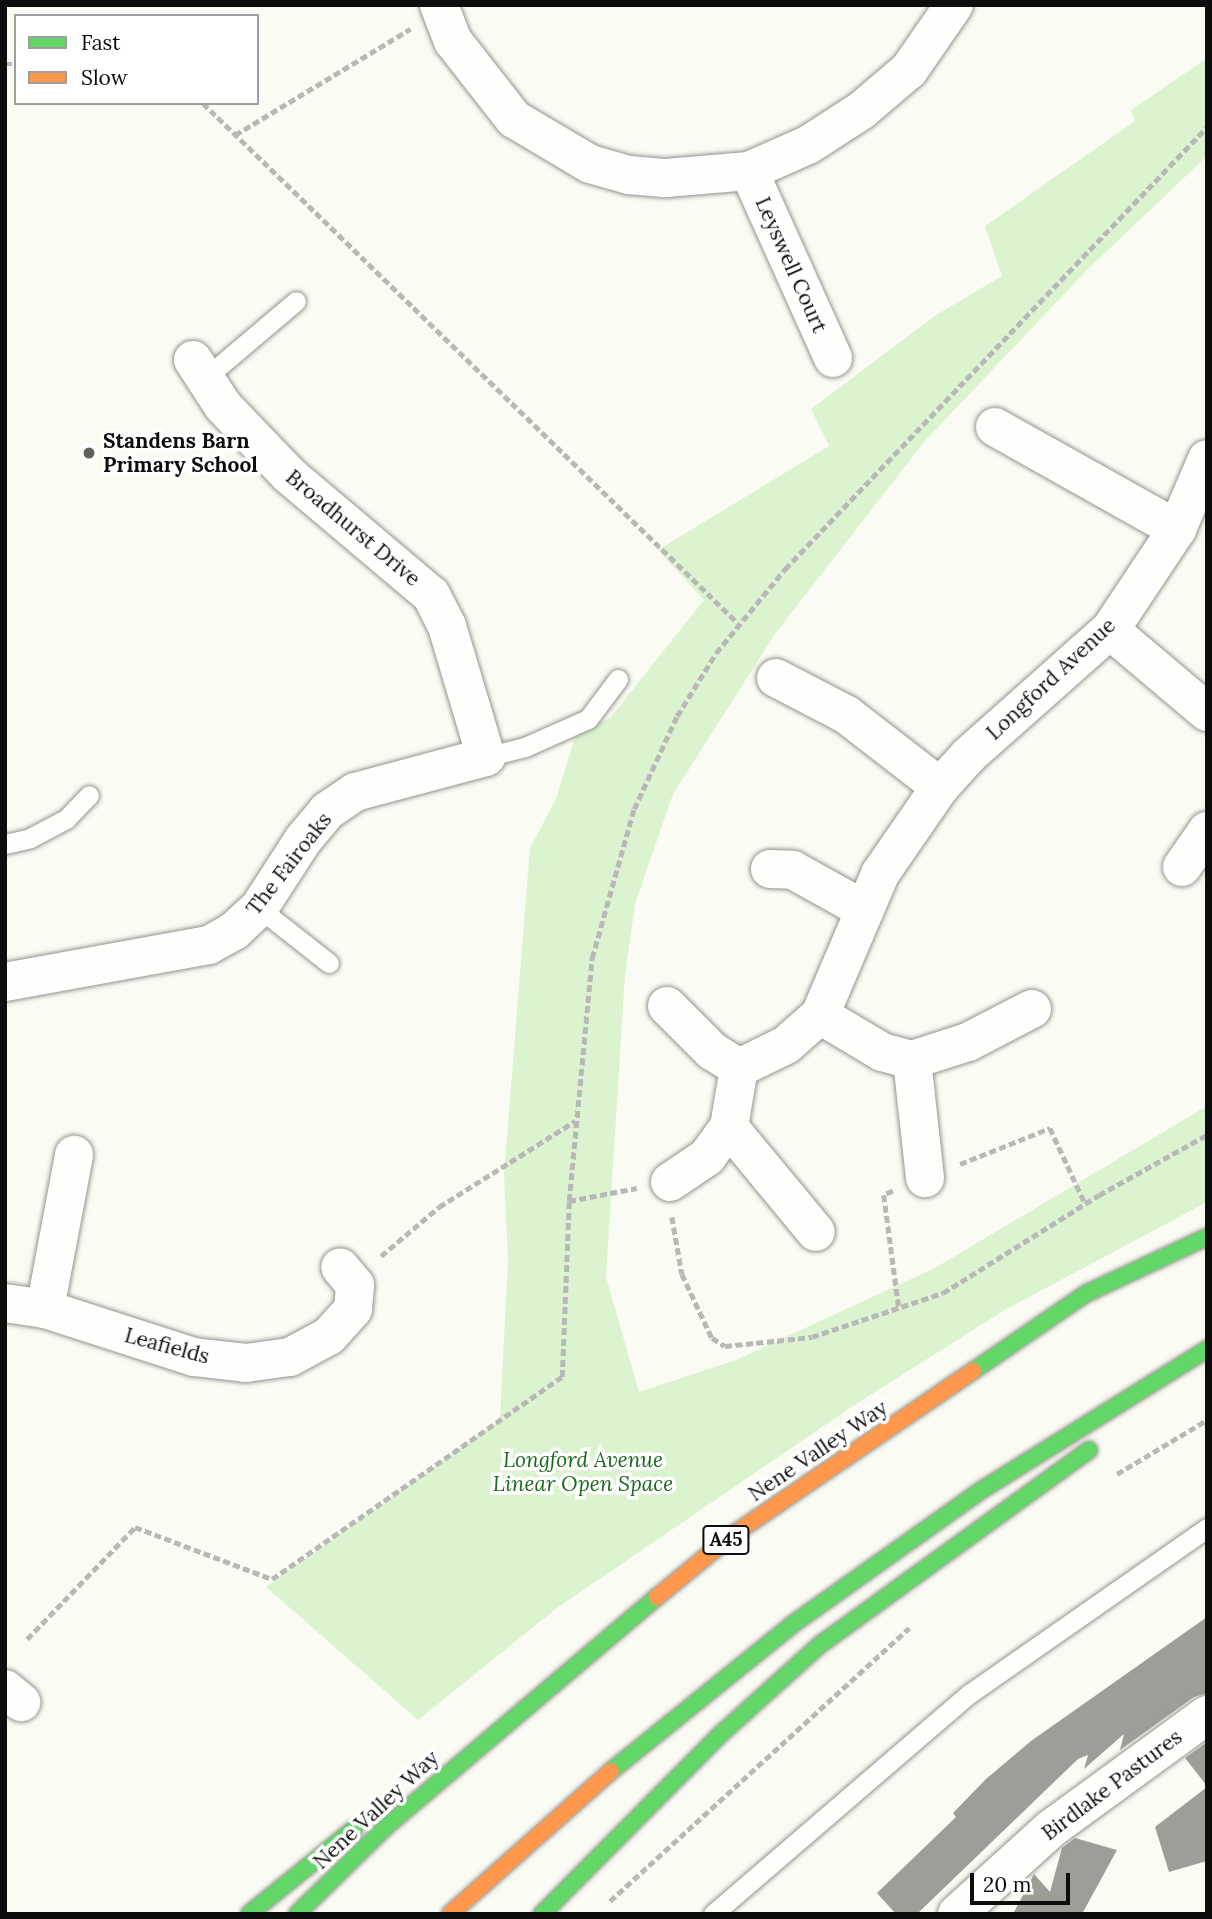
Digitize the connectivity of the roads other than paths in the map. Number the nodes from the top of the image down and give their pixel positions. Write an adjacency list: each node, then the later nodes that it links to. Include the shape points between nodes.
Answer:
1 (954, 5): 3 (street, via 909,70 862,110 808,145)
2 (440, 8): 3 (street, via 459,50 514,119 590,164 629,175 666,178)
3 (749, 171): 5 (street, Leyswell Court)
4 (296, 301): 6 (lane)
5 (833, 358)
6 (199, 369): 14 (street, Broadhurst Drive, via 223,406 289,475 431,594 447,626)
7 (995, 427): 9 (street)
8 (1207, 459): 9 (street, Longford Avenue)
9 (1177, 529): 10 (street, Longford Avenue)
10 (1111, 630): 13 (street); 15 (street, Longford Avenue, via 969,755)
11 (776, 678): 15 (street, via 847,715)
12 (618, 679): 14 (lane, via 588,719 525,747)
13 (1207, 712)
14 (486, 757): 21 (street, The Fairoaks, via 355,792 327,811)
15 (940, 787): 22 (street, Longford Avenue, via 880,874)
16 (89, 795): 18 (lane, via 66,819 30,838)
17 (1207, 831): 19 (street)
18 (5, 844)
19 (1182, 867)
20 (771, 869): 22 (street, via 793,870)
21 (259, 908): 23 (lane); 24 (street, The Fairoaks, via 209,945)
22 (865, 910): 27 (street, Longford Avenue)
23 (329, 962)
24 (6, 976)
25 (667, 1006): 29 (street, via 712,1051)
26 (1031, 1009): 28 (street, via 968,1042)
27 (820, 1015): 28 (street, via 882,1052); 29 (street, Longford Avenue, via 786,1045)
28 (912, 1060): 32 (street)
29 (739, 1068): 30 (street)
30 (729, 1127): 33 (street, via 707,1157); 34 (street)
31 (74, 1155): 38 (street)
32 (925, 1178)
33 (670, 1182)
34 (816, 1232)
35 (1207, 1237): 44 (highway, Nene Valley Way / A45, via 1087,1293)
36 (340, 1267): 38 (street, Leafields, via 355,1285 354,1309 328,1336 289,1357 268,1360 246,1363 194,1357)
37 (5, 1303): 38 (street, Leafields)
38 (45, 1309)
39 (1207, 1349): 48 (highway, via 980,1490 793,1624 641,1744)
40 (1207, 1365): 41 (highway)
41 (1152, 1405)
42 (1108, 1436): 49 (highway, via 821,1644 722,1732)
43 (1207, 1528): 50 (lane, via 969,1694)
44 (730, 1536): 46 (highway); 47 (highway, Nene Valley Way / A45, via 512,1716 388,1825)
45 (1207, 1715): 51 (street, Birdlake Pastures, via 1052,1828)
46 (249, 1914)
47 (297, 1914)
48 (450, 1914)
49 (542, 1914)
50 (713, 1914)
51 (957, 1914)

